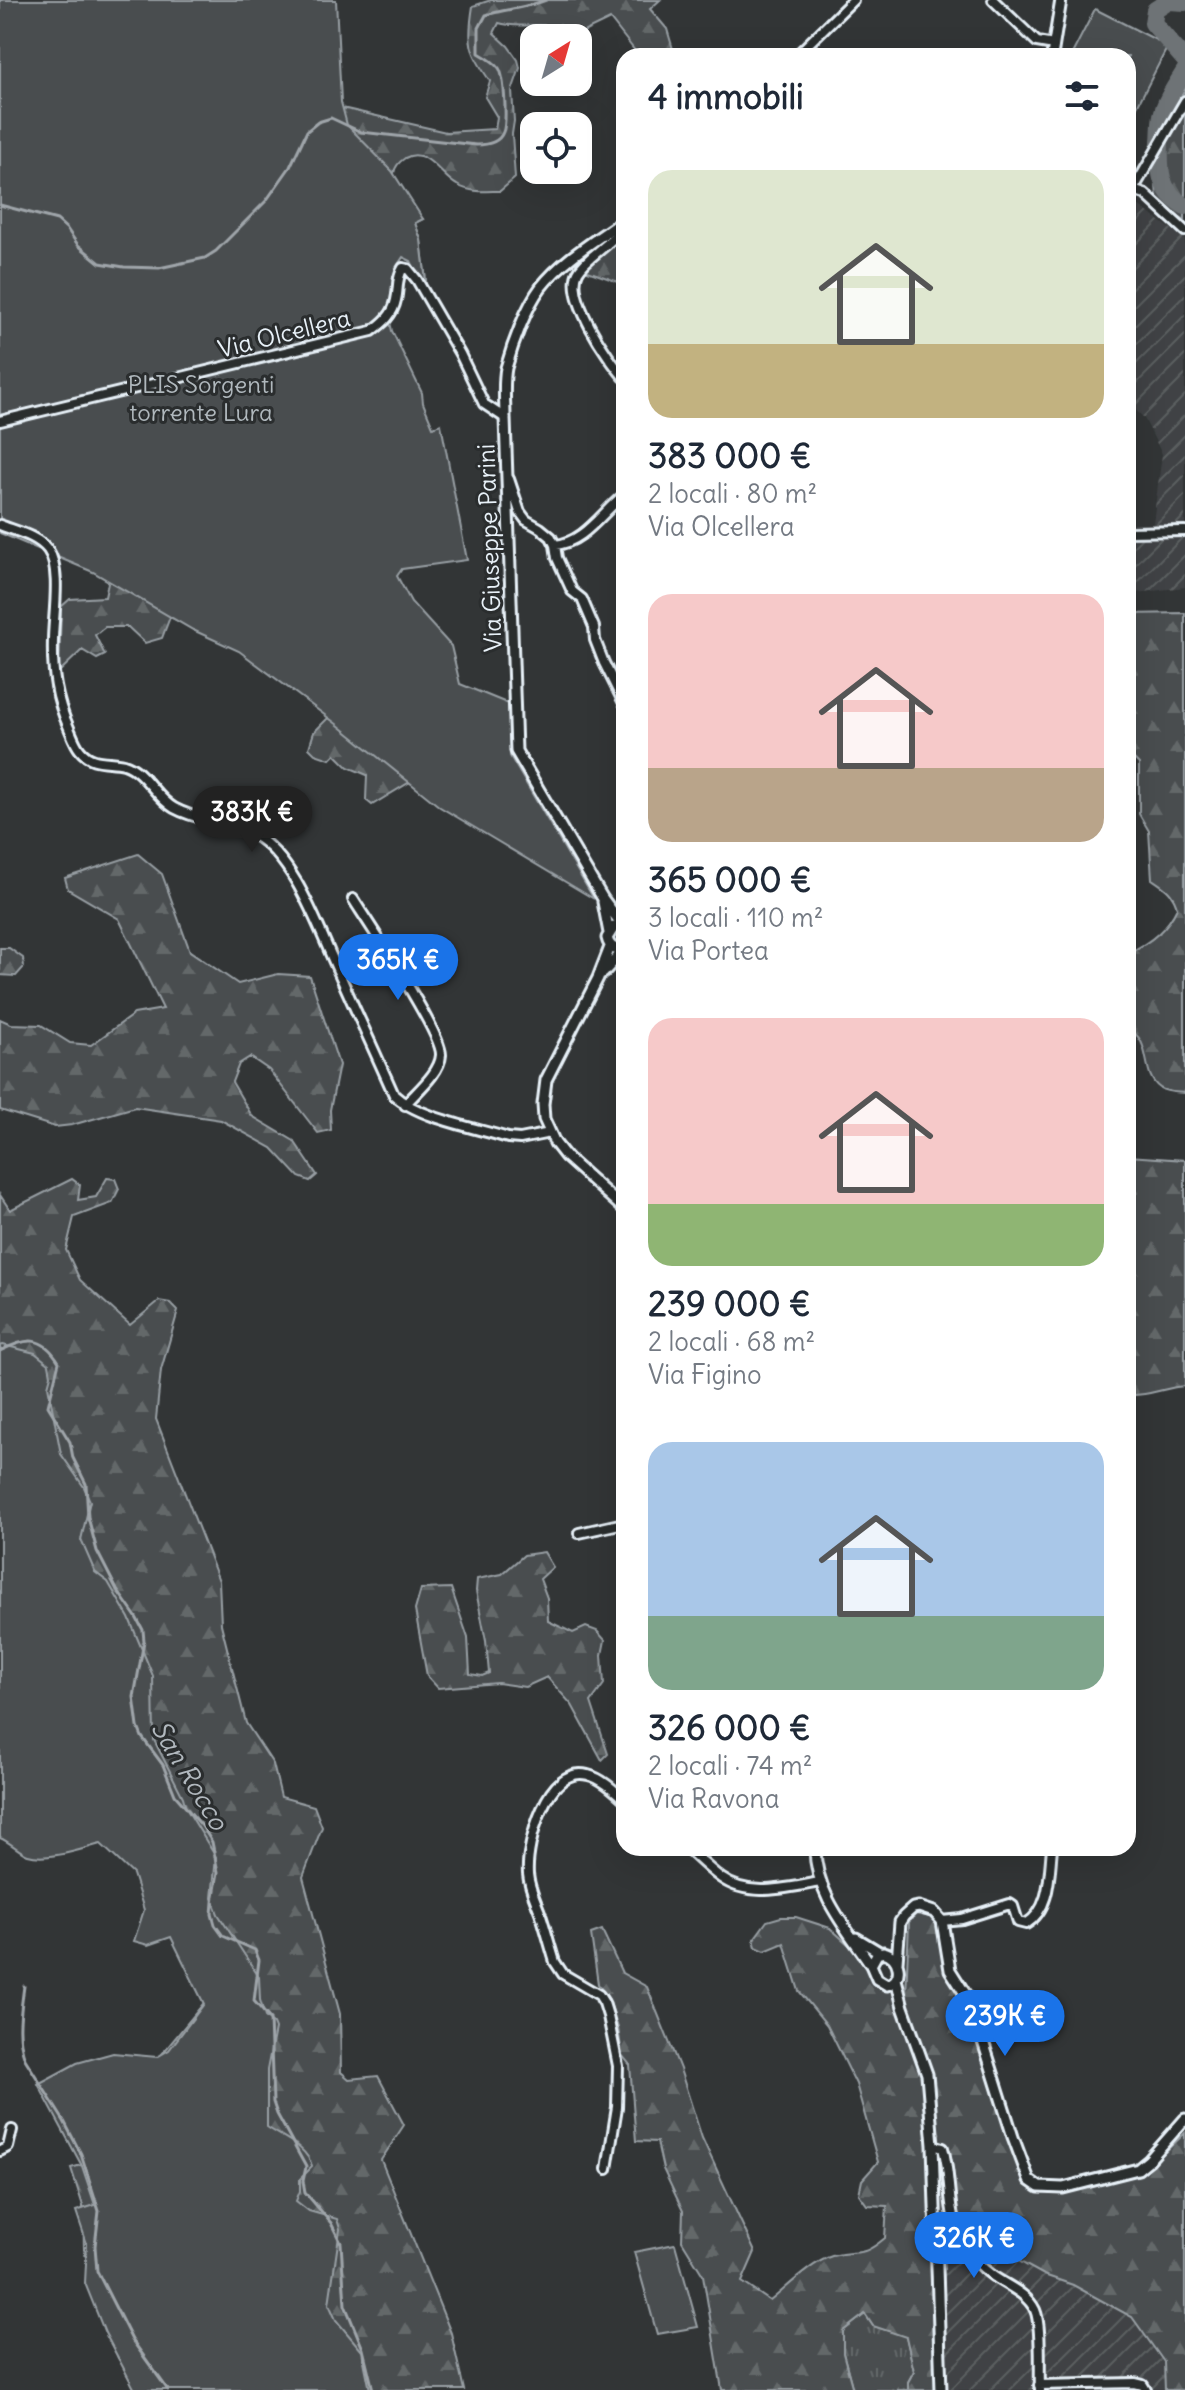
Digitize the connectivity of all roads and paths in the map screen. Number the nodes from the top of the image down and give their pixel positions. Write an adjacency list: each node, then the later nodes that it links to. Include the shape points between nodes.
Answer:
1 (838, 0): 4 (street)
2 (993, 0): 6 (street)
3 (1061, 0): 7 (street)
4 (849, 4): 5 (street)
5 (804, 48)
6 (1048, 48)
7 (1053, 48)
8 (1185, 101): 9 (street)
9 (1136, 183)
10 (1136, 193): 12 (street, via 1145,194)
11 (616, 227): 15 (street, Via Giuseppe Parini, via 540,288 506,370)
12 (1185, 231)
13 (616, 233): 14 (street, via 576,276 593,332)
14 (616, 367)
15 (505, 418): 16 (street, Via Olcellera, via 484,404 417,280 403,268 392,313 372,331); 17 (street, Via Giuseppe Parini)
16 (0, 421)
17 (507, 471): 22 (street, via 520,512); 25 (street, Via Giuseppe Parini, via 516,751)
18 (616, 501): 22 (street, via 573,542)
19 (0, 525): 33 (street, via 35,539 53,560 55,686 79,750 90,759 136,770 174,808 255,835 271,849 300,890 394,1095)
20 (1185, 531): 21 (street)
21 (1136, 532)
22 (555, 545): 23 (street)
23 (616, 687)
24 (353, 899): 33 (street, via 403,978 441,1054 437,1068)
25 (603, 899): 26 (street, Via Giuseppe Parini); 28 (street, Via Giuseppe Parini)
26 (616, 917)
27 (616, 927): 28 (street)
28 (609, 933): 29 (street, Via Giuseppe Parini)
29 (610, 947): 30 (street); 32 (street)
30 (616, 950)
31 (616, 959): 32 (street)
32 (598, 978): 34 (street, via 546,1080 544,1119)
33 (405, 1105): 34 (street, via 508,1138)
34 (550, 1133): 35 (street, via 566,1157)
35 (616, 1202)
36 (616, 1525): 37 (street)
37 (579, 1533)
38 (616, 1794): 56 (street, via 589,1775 557,1784 537,1819 528,1860 528,1877 555,1962 563,1974 599,1995 608,2016 618,2080)
39 (696, 1856): 42 (street, via 721,1878 749,1890)
40 (815, 1856): 42 (street)
41 (1051, 1856): 43 (street, via 1046,1897 1026,1924 1018,1922 1010,1904)
42 (821, 1882): 44 (street, via 832,1910)
43 (942, 1921): 45 (street, via 934,1912 913,1908 900,1922); 52 (street, via 950,1970 971,2003 1029,2180 1039,2187 1063,2188 1138,2169)
44 (852, 1935): 46 (street); 48 (street)
45 (898, 1943): 46 (street); 47 (street)
46 (883, 1953): 47 (street); 48 (street)
47 (897, 1962): 49 (street)
48 (871, 1965): 50 (street, via 877,1979)
49 (896, 1979): 50 (street); 51 (street)
50 (887, 1985): 51 (street)
51 (903, 2007): 54 (street, via 927,2074)
52 (1185, 2119)
53 (12, 2130): 55 (street, via 8,2147)
54 (933, 2145): 57 (street, via 943,2148 946,2158 959,2236 991,2274 1030,2301 1037,2313); 59 (street)
55 (0, 2151)
56 (607, 2169)
57 (1040, 2387): 58 (street)
58 (1106, 2387): 60 (street, via 1135,2383)
59 (941, 2390)
60 (1146, 2390)

